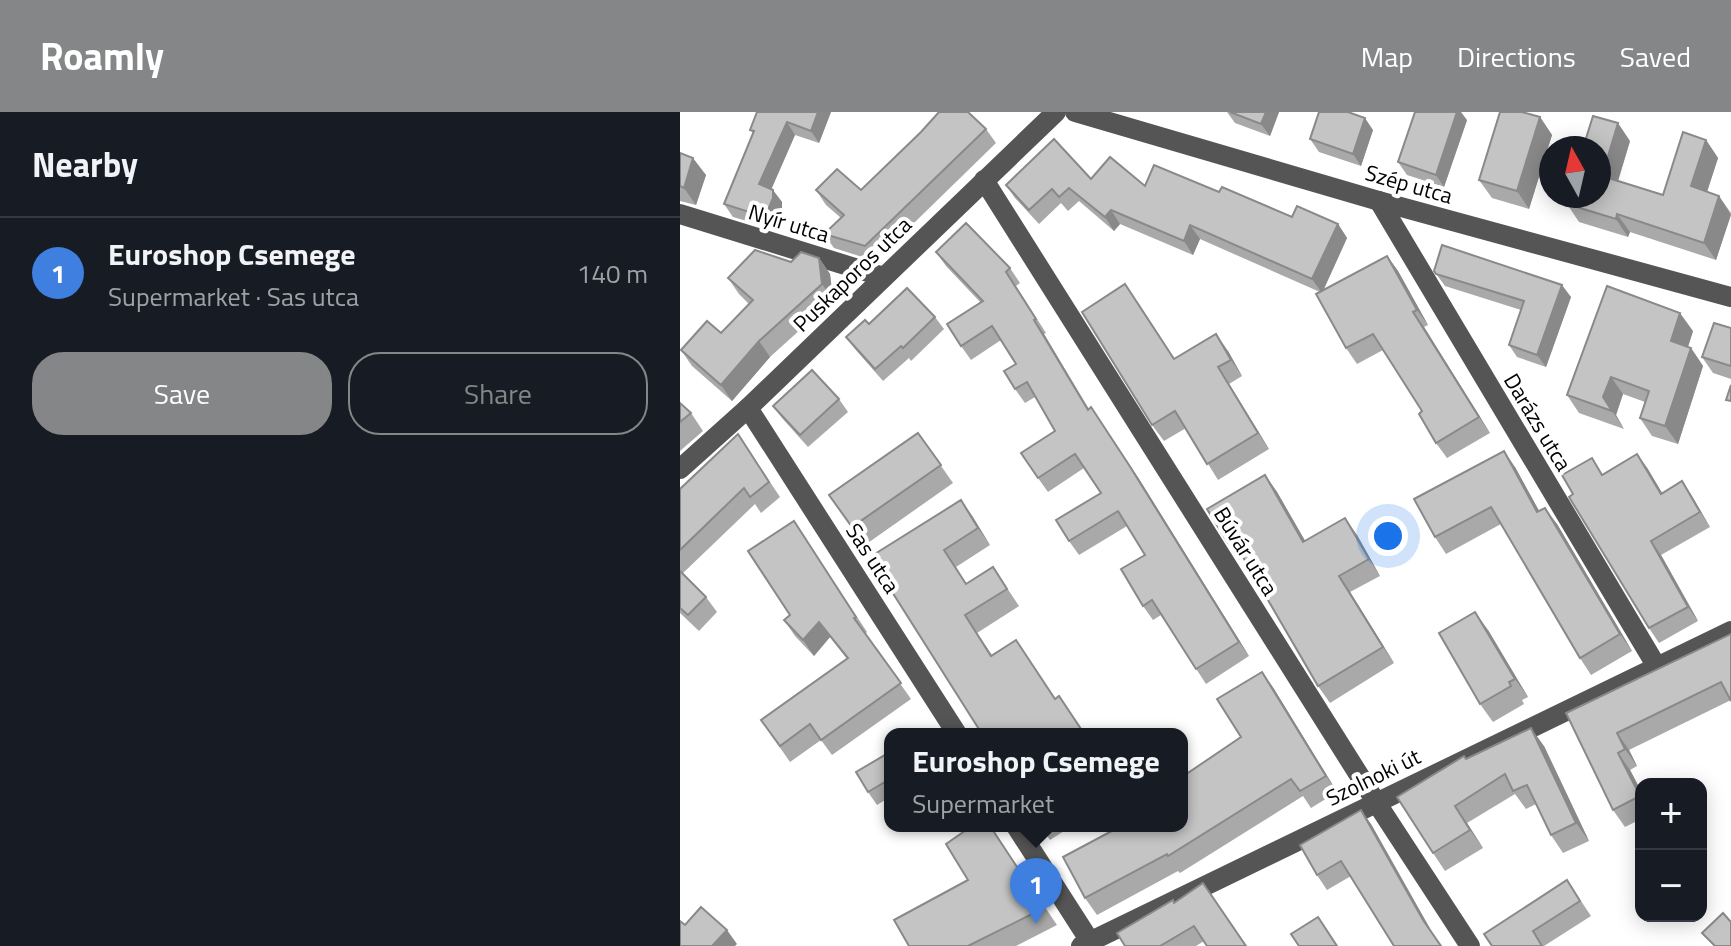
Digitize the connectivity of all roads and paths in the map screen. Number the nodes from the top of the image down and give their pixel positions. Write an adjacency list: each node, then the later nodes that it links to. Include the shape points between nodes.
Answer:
1 (1056, 112): 3 (street, Puskaporos utca)
2 (1075, 112): 4 (street, Szép utca)
3 (984, 180): 6 (street, Puskaporos utca); 13 (street, Búvár utca)
4 (1379, 201): 7 (street, Szép utca); 11 (street, Darázs utca)
5 (680, 214): 6 (street, Nyír utca)
6 (884, 277): 8 (street, Puskaporos utca)
7 (1731, 297)
8 (748, 408): 9 (street, Puskaporos utca); 12 (street, Sas utca)
9 (680, 469)
10 (1731, 631): 11 (street, Szolnoki út)
11 (1657, 667): 13 (street, Szolnoki út)
12 (953, 728)
13 (1376, 802): 15 (street, Szolnoki út); 16 (street, Búvár utca)
14 (1020, 832): 15 (street)
15 (1088, 945)
16 (1470, 946)

